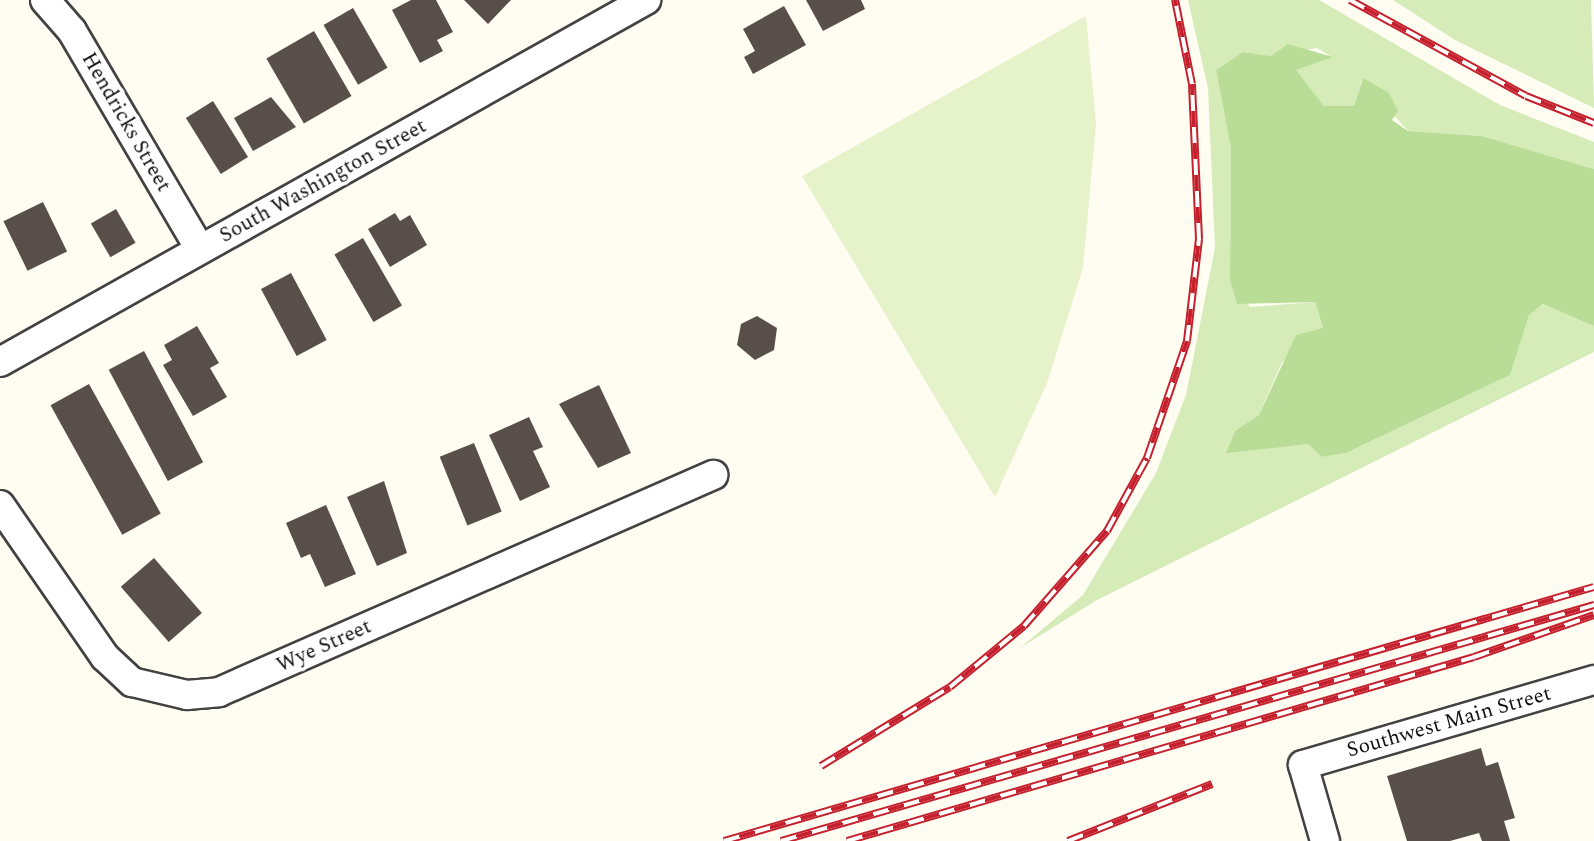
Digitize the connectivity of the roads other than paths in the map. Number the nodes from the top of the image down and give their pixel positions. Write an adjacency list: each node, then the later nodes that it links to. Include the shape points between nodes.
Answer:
1 (45, 0): 3 (street, Hendricks Street, via 72,31)
2 (646, 0): 3 (street, South Washington Street)
3 (200, 249): 4 (street, South Washington Street)
4 (0, 362)
5 (713, 475): 6 (street, Wye Street, via 219,692 187,695 132,682 105,657)
6 (0, 505)
7 (1594, 680): 8 (street, Southwest Main Street, via 1303,765)
8 (1325, 841)

